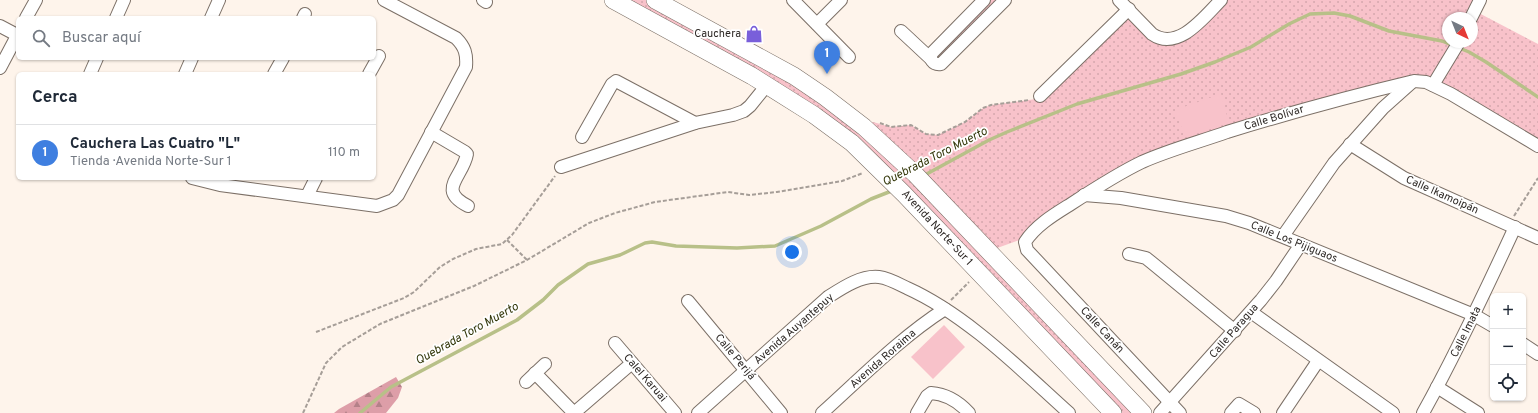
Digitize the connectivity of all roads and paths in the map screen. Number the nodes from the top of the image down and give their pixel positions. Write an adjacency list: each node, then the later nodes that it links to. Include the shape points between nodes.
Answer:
1 (36, 0): 16 (street)
2 (124, 0): 17 (street)
3 (219, 0): 18 (street)
4 (384, 0): 42 (street, via 456,38 465,48 466,66)
5 (613, 0): 37 (main road, Avenida Norte-Sur 1)
6 (655, 0): 41 (main road, Avenida Norte-Sur 1, via 794,76)
7 (793, 0): 19 (street)
8 (841, 0): 19 (street)
9 (984, 0): 27 (street, via 933,52)
10 (1004, 0): 27 (street, via 941,64 937,65)
11 (1119, 0): 14 (street)
12 (1222, 0): 14 (street, via 1184,34 1167,40 1152,34)
13 (1480, 0): 15 (street)
14 (1129, 9): 39 (street)
15 (1474, 12)
16 (27, 16)
17 (117, 16)
18 (212, 16)
19 (816, 24): 26 (street)
20 (0, 26): 22 (street)
21 (901, 32): 27 (street)
22 (16, 33)
23 (16, 38): 31 (street)
24 (1455, 48): 38 (street)
25 (379, 56): 35 (street)
26 (849, 57)
27 (931, 59)
28 (96, 60): 32 (street)
29 (191, 60): 33 (street)
30 (282, 60): 34 (street)
31 (0, 68)
32 (91, 72)
33 (186, 72)
34 (275, 72)
35 (370, 72)
36 (1414, 81): 38 (street, Calle Bolívar); 44 (street, via 1383,108); 51 (street, Calle Bolívar, via 1343,98 1179,148 1140,163)
37 (767, 85): 40 (street, via 744,111); 47 (main road, Avenida Norte-Sur 1, via 835,129)
38 (1433, 85): 45 (street, Calle Bolívar)
39 (1040, 96): 41 (path, via 983,108 965,122 938,135 926,134 911,125 891,127 873,122)
40 (695, 123): 43 (street, via 616,81); 46 (street)
41 (864, 126): 91 (main road, Avenida Norte-Sur 1, via 935,195)
42 (431, 132): 52 (street, via 393,200 376,206); 53 (street, via 467,154 452,187 454,196)
43 (582, 137)
44 (1350, 144): 54 (street, Calle Ikamoipán, via 1404,178); 55 (street)
45 (1538, 146)
46 (561, 167): 57 (path)
47 (880, 169): 61 (path, via 842,181 810,187 749,195 715,193 641,204 589,223); 62 (main road, Avenida Norte-Sur 1)
48 (1538, 178): 54 (path)
49 (315, 180): 52 (street)
50 (221, 181): 52 (street)
51 (1084, 195): 55 (street, Calle Los Pijiguaos, via 1121,198 1226,216); 59 (street, Calle Bolívar, via 1038,227 1028,237)
52 (307, 196)
53 (468, 206)
54 (1512, 226): 56 (street, Calle Ikamoipán); 66 (street, Calle Imata)
55 (1283, 236): 58 (street, Calle Los Pijiguaos)
56 (1538, 238)
57 (507, 240): 61 (path); 69 (path, via 502,244 476,249 453,259 404,298)
58 (1301, 244): 65 (street, Calle Paragua); 66 (street, Calle Los Pijiguaos)
59 (1025, 246): 80 (street, Calle Canán)
60 (1129, 254): 68 (street, via 1146,258)
61 (527, 260): 82 (path, via 474,286 380,324 342,347 326,362)
62 (979, 273): 64 (path, via 953,297); 90 (main road, Avenida Norte-Sur 1)
63 (688, 301): 76 (street, Calle Perijá)
64 (945, 309): 76 (street, Avenida Auyantepuy, via 918,292 879,277 867,278 841,288 828,297); 87 (street, Avenida Roraima, via 921,326); 89 (street, Avenida Auyantepuy, via 981,336)
65 (1251, 312): 68 (street, Calle Paragua); 73 (street)
66 (1474, 315): 67 (street, Calle Los Pijiguaos); 79 (street, Calle Imata)
67 (1490, 324)
68 (1235, 331): 80 (street, Calle Paragua)
69 (316, 332)
70 (615, 343): 74 (street, Calel Karuai)
71 (1526, 346): 72 (street)
72 (1538, 354)
73 (1318, 361): 96 (street); 97 (street)
74 (632, 363): 83 (street); 84 (street, Calel Karuai)
75 (545, 364): 77 (street)
76 (746, 371): 85 (street, Avenida Auyantepuy); 86 (street, Calle Perijá)
77 (535, 373): 78 (street); 83 (street)
78 (526, 382)
79 (1437, 387): 98 (street, Calle Imata); 99 (street)
80 (1170, 402): 92 (street, Calle Paragua); 93 (street, Calle Canán)
81 (919, 409): 88 (street, via 931,393 956,401)
82 (303, 413)
83 (574, 413)
84 (675, 413)
85 (698, 413)
86 (781, 413)
87 (822, 413)
88 (969, 413)
89 (1069, 413)
90 (1113, 413)
91 (1143, 413)
92 (1160, 413)
93 (1180, 413)
94 (1231, 413): 95 (street, via 1239,404)
95 (1254, 413)
96 (1283, 413)
97 (1393, 413)
98 (1423, 413)
99 (1478, 413)

